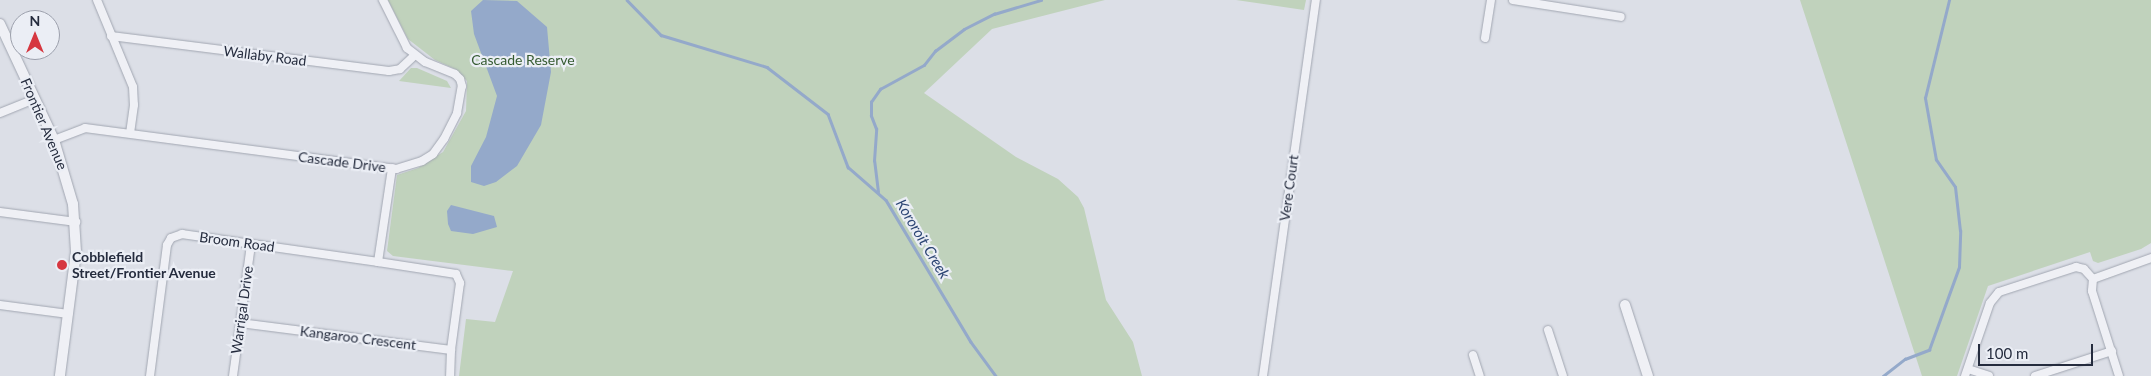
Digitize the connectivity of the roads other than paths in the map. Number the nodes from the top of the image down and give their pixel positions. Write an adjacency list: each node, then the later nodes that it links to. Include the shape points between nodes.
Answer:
1 (97, 0): 10 (street)
2 (383, 0): 12 (street, Cascade Drive, via 406,48)
3 (1316, 0): 37 (street, Vere Court)
4 (1491, 0): 11 (street)
5 (1513, 0): 7 (street)
6 (1575, 0): 7 (street)
7 (1574, 9): 8 (street)
8 (1621, 16)
9 (0, 24): 13 (street, Frontier Avenue)
10 (111, 36): 12 (street, Wallaby Road, via 389,71 400,69); 15 (street, via 133,86)
11 (1485, 38)
12 (414, 56): 17 (street, Cascade Drive, via 455,74 462,86 461,100 444,139 433,154 408,166)
13 (34, 99): 14 (street); 16 (street, Frontier Avenue)
14 (0, 113)
15 (130, 134): 16 (street, Cascade Drive, via 85,128); 17 (street, Cascade Drive)
16 (54, 140): 19 (street, Frontier Avenue, via 70,188)
17 (392, 168): 22 (street)
18 (0, 212): 19 (street)
19 (76, 222): 26 (street, Frontier Avenue, via 76,252)
20 (251, 244): 22 (street, Broom Road); 27 (street, Warrigal Drive); 34 (street, Broom Road, via 182,234 168,240)
21 (2151, 258): 23 (street)
22 (378, 262): 29 (street, Broom Road, via 456,274 460,283)
23 (2093, 279): 30 (street, via 2092,291); 32 (street, via 2084,269 2076,267 1999,292 1990,303)
24 (0, 305): 26 (street)
25 (1625, 305): 40 (street)
26 (68, 314): 33 (street, Frontier Avenue)
27 (240, 323): 29 (street, Kangaroo Crescent); 35 (street, Warrigal Drive)
28 (1548, 330): 39 (street)
29 (451, 350): 36 (street)
30 (2112, 351): 42 (street); 43 (street)
31 (1473, 354): 38 (street)
32 (1967, 372): 41 (street)
33 (60, 376)
34 (150, 376)
35 (233, 376)
36 (450, 376)
37 (1263, 376)
38 (1480, 376)
39 (1563, 376)
40 (1648, 376)
41 (1989, 376)
42 (2034, 376)
43 (2120, 376)

